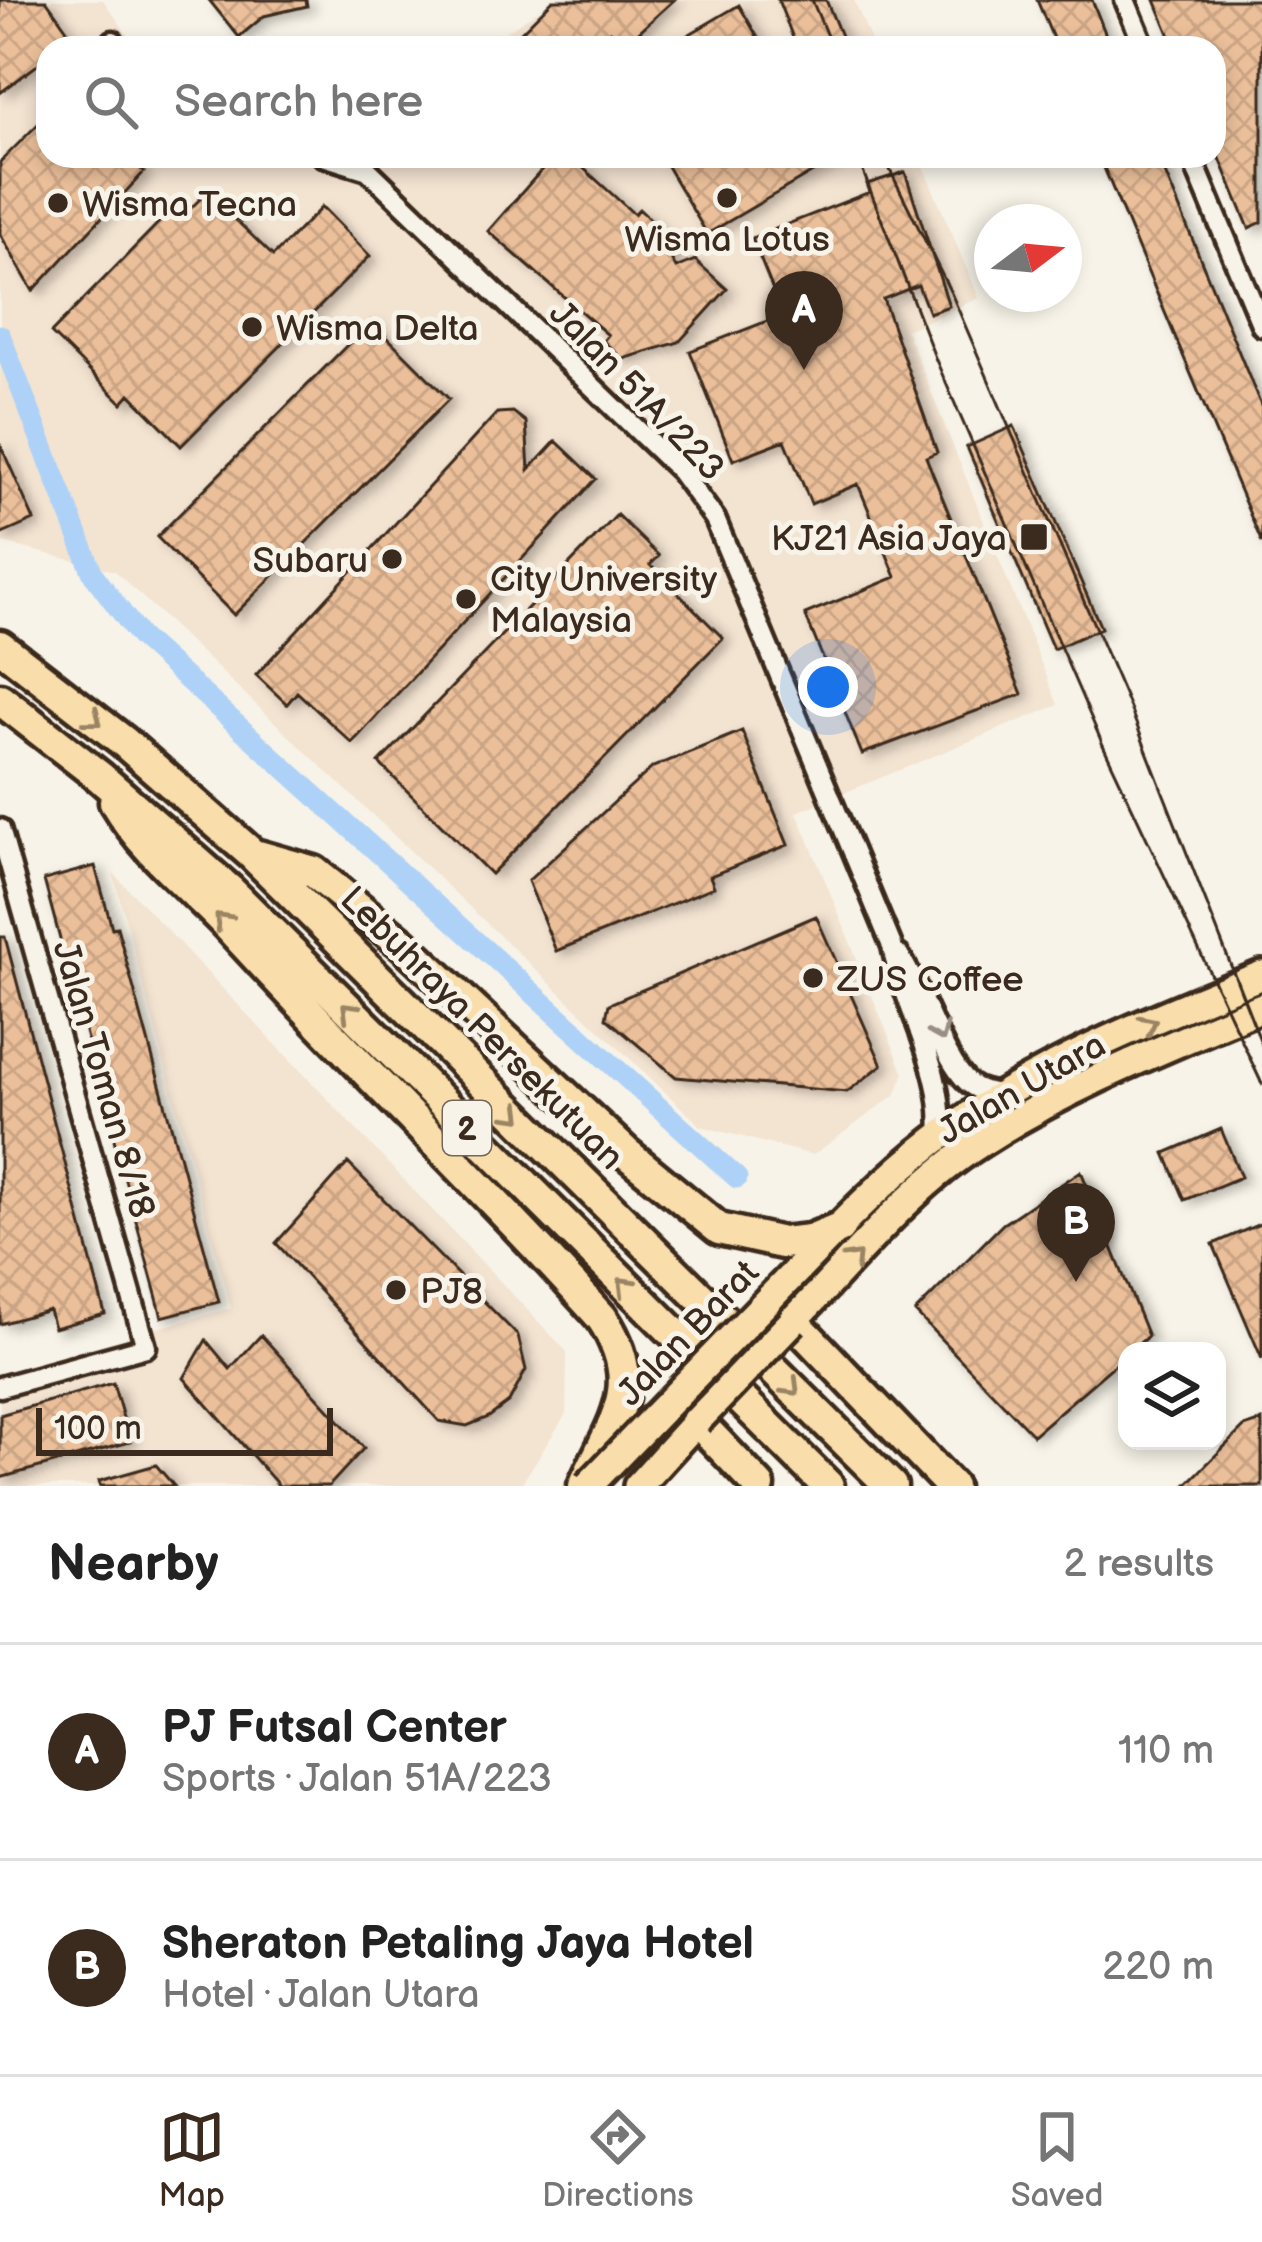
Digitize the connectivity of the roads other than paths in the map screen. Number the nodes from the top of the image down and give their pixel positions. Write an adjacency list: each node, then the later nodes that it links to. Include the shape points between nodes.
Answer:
1 (1125, 0): 2 (street)
2 (1140, 36)
3 (362, 168): 11 (street, Jalan 51A/223, via 696,492 728,546)
4 (1196, 168): 5 (street)
5 (1262, 326)
6 (0, 646): 10 (highway, Lebuhraya Persekutuan / 2, one-way to 10)
7 (0, 700): 8 (highway, 2)
8 (100, 776): 20 (highway, one-way to 8, via 626,1390 619,1344 210,906 141,844); 23 (highway, 2, one-way to 8, via 229,890)
9 (0, 829): 18 (street, Jalan Toman 8/18, via 146,1347)
10 (253, 854): 16 (highway, via 314,872 332,886 719,1229 782,1243); 24 (highway, Lebuhraya Persekutuan / 2, one-way to 24)
11 (892, 946): 14 (street, Jalan 51A/223, one-way to 14, via 920,987 955,1068 984,1092); 15 (street, Jalan 51A/223, via 940,1090)
12 (1262, 975): 14 (main road, Jalan Utara, one-way to 12)
13 (1262, 1007): 17 (main road, Jalan Utara, one-way to 13, via 977,1144)
14 (1007, 1095): 15 (main road, Jalan Utara)
15 (940, 1136): 16 (main road, Jalan Utara)
16 (838, 1228): 20 (main road, Jalan Barat, bridge)
17 (794, 1321): 19 (main road, Jalan Barat, bridge); 25 (highway)
18 (0, 1388)
19 (697, 1421): 21 (main road, Jalan Barat); 22 (highway)
20 (586, 1486)
21 (638, 1486)
22 (759, 1486)
23 (828, 1486)
24 (891, 1486)
25 (951, 1486)

